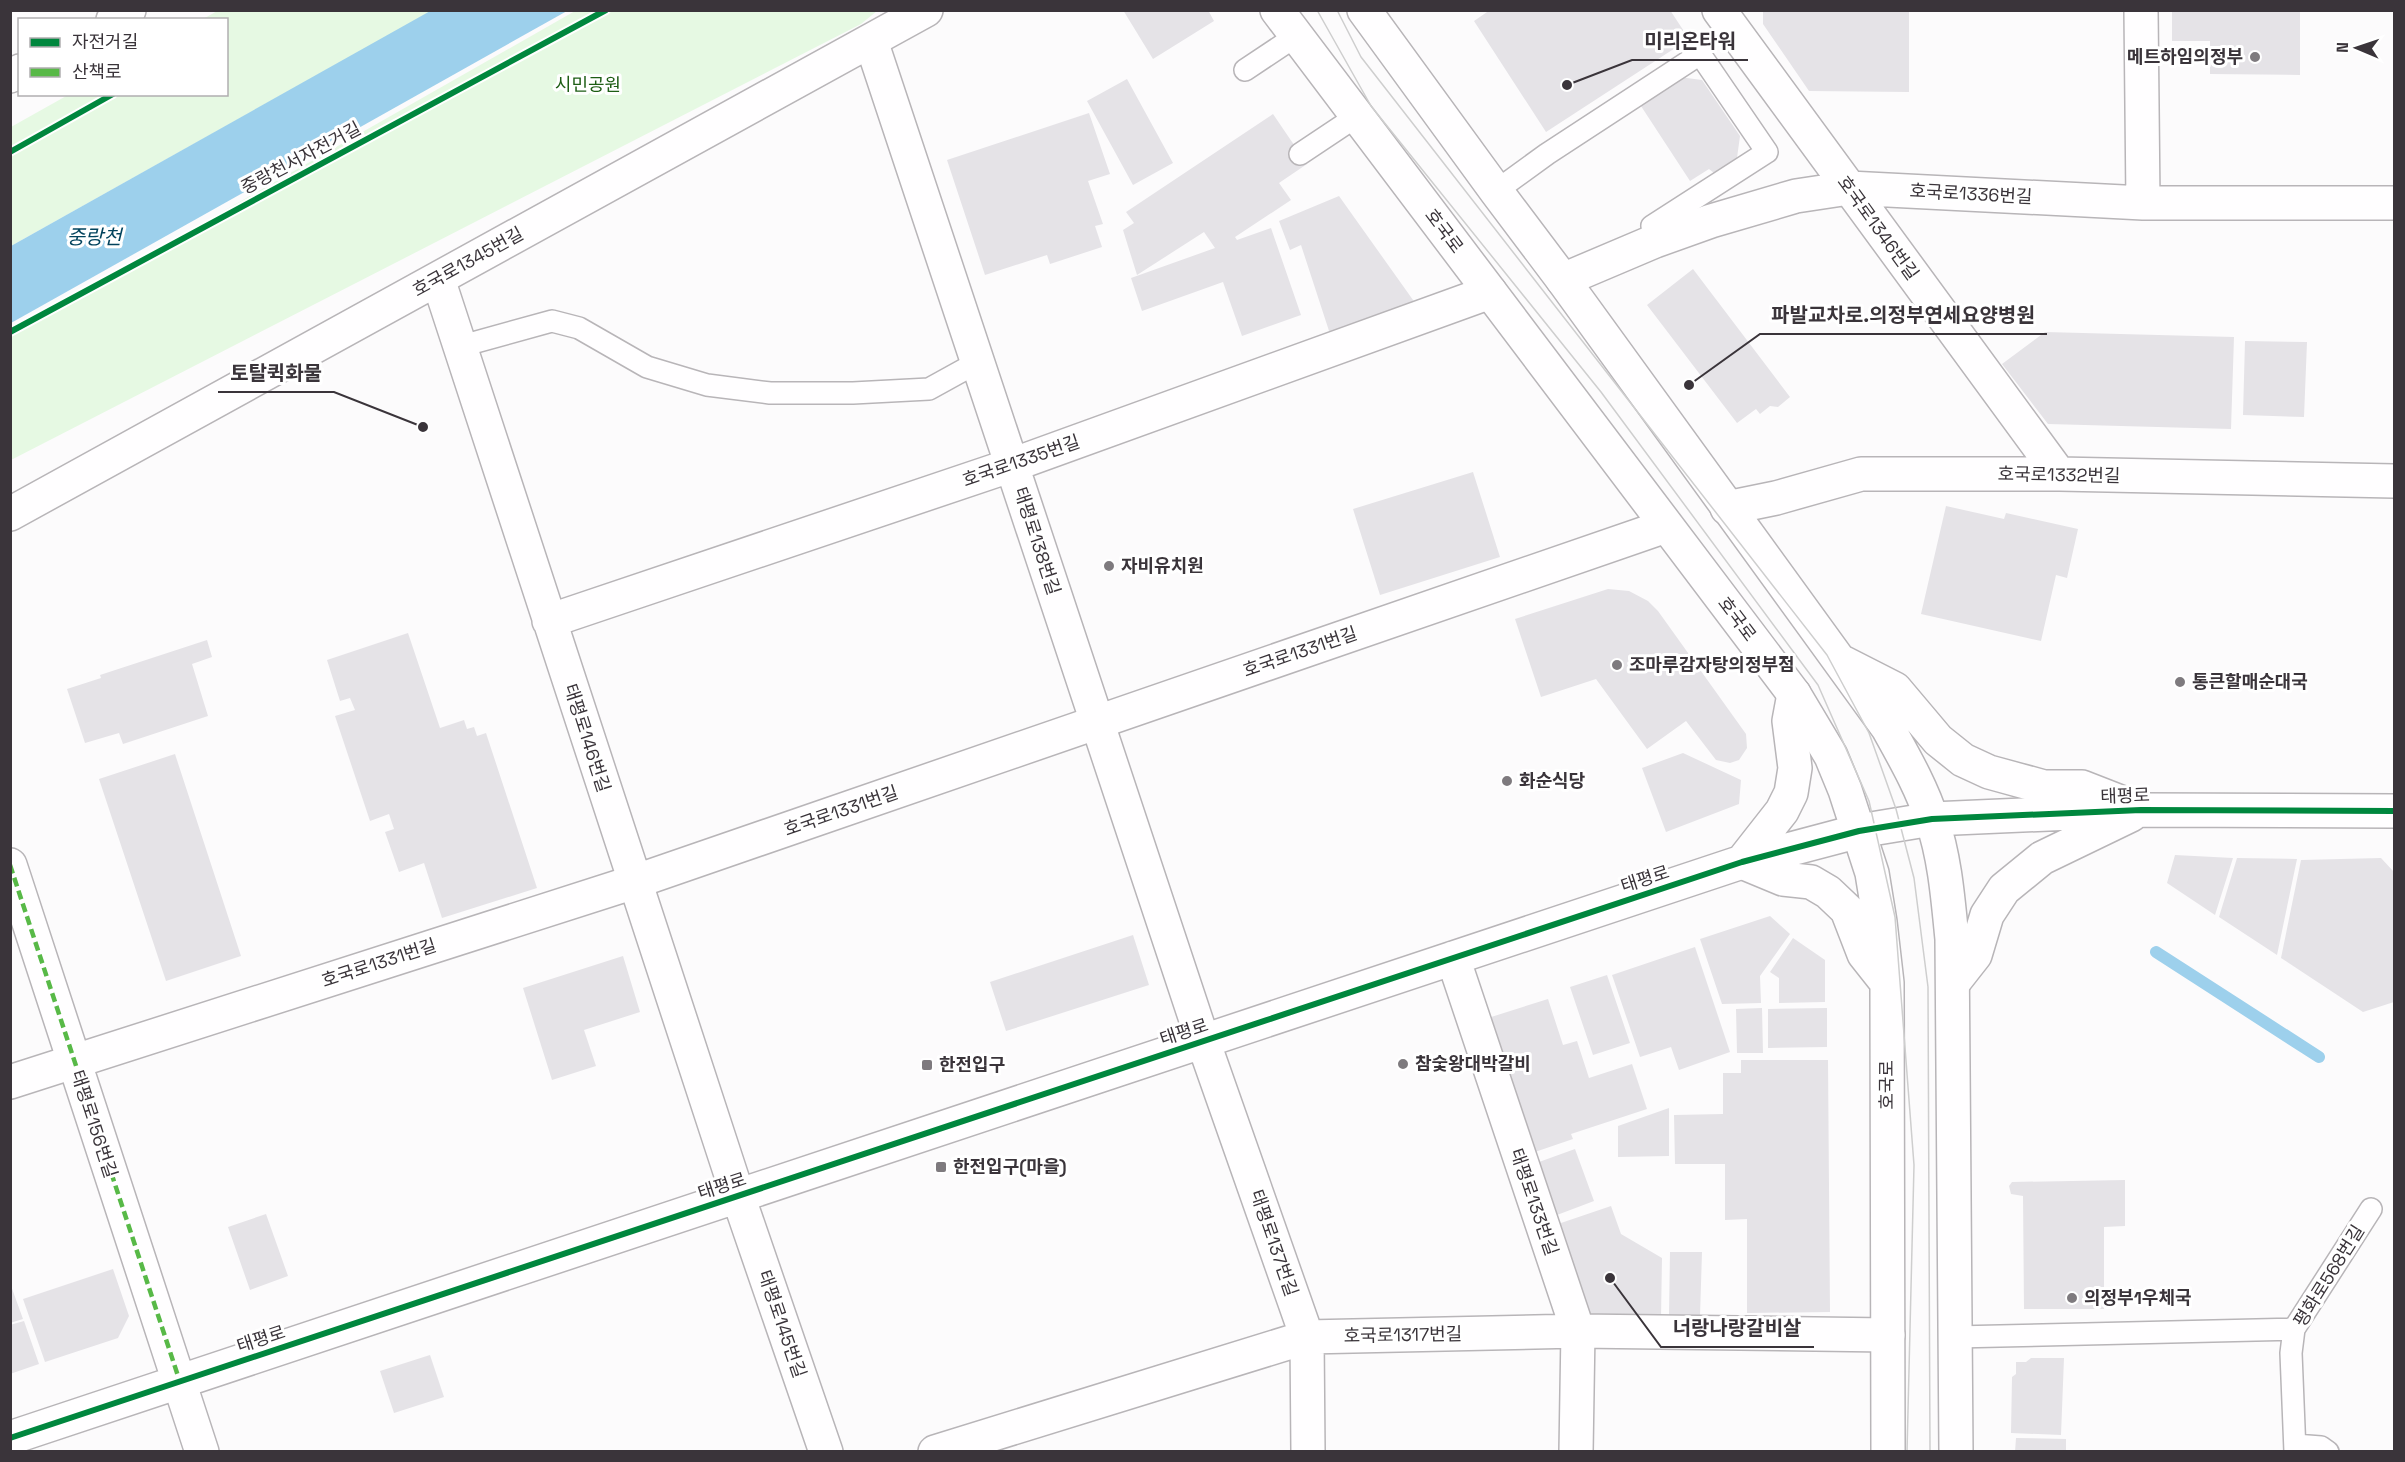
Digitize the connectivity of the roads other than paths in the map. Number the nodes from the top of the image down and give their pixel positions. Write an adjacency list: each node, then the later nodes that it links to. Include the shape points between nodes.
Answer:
1 (129, 10): 6 (street)
2 (926, 10): 8 (street, 호국로1345번길)
3 (1364, 10): 13 (street)
4 (1719, 10): 12 (street, 호국로1346번길)
5 (2141, 10): 14 (street)
6 (116, 18)
7 (1286, 23): 9 (lane); 10 (street, 호국로)
8 (870, 41): 17 (street, 호국로1345번길); 21 (street, 태평로138번길)
9 (1245, 70)
10 (1357, 116): 11 (lane); 19 (street, 호국로)
11 (1300, 154)
12 (1849, 188): 14 (street, 호국로1336번길); 16 (street, 호국로1336번길, via 1796,196); 23 (street, 호국로1346번길)
13 (1496, 191): 16 (lane, via 1700,54 1767,152 1653,226); 18 (street)
14 (2143, 203): 15 (street, 호국로1336번길)
15 (2394, 203)
16 (1655, 241): 18 (street, 호국로1336번길)
17 (438, 279): 20 (street, 태평로146번길); 26 (street, 호국로1345번길)
18 (1563, 280): 25 (street)
19 (1490, 292): 22 (street, 호국로1335번길); 27 (street, 호국로)
20 (458, 347): 21 (lane, via 552,321 579,328 647,367 707,386 770,393 929,388); 28 (street, 태평로146번길)
21 (978, 362): 22 (street, 태평로138번길)
22 (1012, 465): 28 (street, 호국로1335번길); 31 (street, 태평로138번길)
23 (2059, 474): 24 (street, 호국로1332번길); 25 (street, 호국로1332번길, via 1861,474)
24 (2394, 480)
25 (1727, 508): 29 (street)
26 (10, 514)
27 (1666, 526): 30 (street, 호국로); 31 (street, 호국로1331번길)
28 (549, 621): 38 (street, 태평로146번길)
29 (1840, 661): 32 (street, via 1895,689 1938,741 1963,760 1989,772 2044,787 2082,787); 34 (street, via 1888,728)
30 (1794, 693): 35 (street, 호국로, via 1831,756); 36 (street, via 1789,721 1795,768 1791,793 1782,811)
31 (1097, 723): 38 (street, 호국로1331번길); 42 (street, 태평로138번길)
32 (2141, 810): 33 (street, 태평로); 34 (street, 태평로); 41 (street, via 2042,858 2004,889 1987,915 1975,955)
33 (2394, 811)
34 (1932, 819): 35 (street, 태평로); 41 (street, via 1945,877)
35 (1859, 831): 36 (street, 태평로); 40 (street, 호국로, via 1872,873)
36 (1742, 862): 39 (street, 태평로); 40 (street, via 1783,879 1811,882 1828,892 1846,910 1864,954)
37 (10, 865): 43 (street, 태평로156번길)
38 (634, 882): 43 (street, 호국로1331번길); 45 (street, 태평로146번길)
39 (1453, 958): 42 (street, 태평로); 48 (street, 태평로133번길)
40 (1887, 983): 49 (street, 호국로)
41 (1953, 983): 51 (street)
42 (1203, 1041): 45 (street, 태평로); 50 (street, 태평로137번길)
43 (74, 1061): 44 (street, 호국로1331번길); 52 (street, 태평로156번길)
44 (10, 1082)
45 (738, 1196): 52 (street, 태평로); 56 (street, 태평로145번길)
46 (2371, 1209): 47 (lane, 평화로568번길)
47 (2294, 1329): 51 (lane); 54 (lane, 평화로568번길, via 2291,1353)
48 (1578, 1331): 49 (street, 호국로1317번길); 50 (street, 호국로1317번길); 59 (street, 태평로133번길)
49 (1888, 1335): 60 (street, 호국로)
50 (1307, 1337): 57 (street, 호국로1317번길); 58 (street, 태평로137번길)
51 (1955, 1337): 61 (street)
52 (180, 1382): 53 (street, 태평로); 55 (street, 태평로156번길)
53 (10, 1438)
54 (2295, 1448): 62 (lane, via 2321,1447)
55 (202, 1452)
56 (825, 1452)
57 (935, 1452)
58 (1308, 1452)
59 (1576, 1452)
60 (1888, 1452)
61 (1956, 1452)
62 (2328, 1452)

